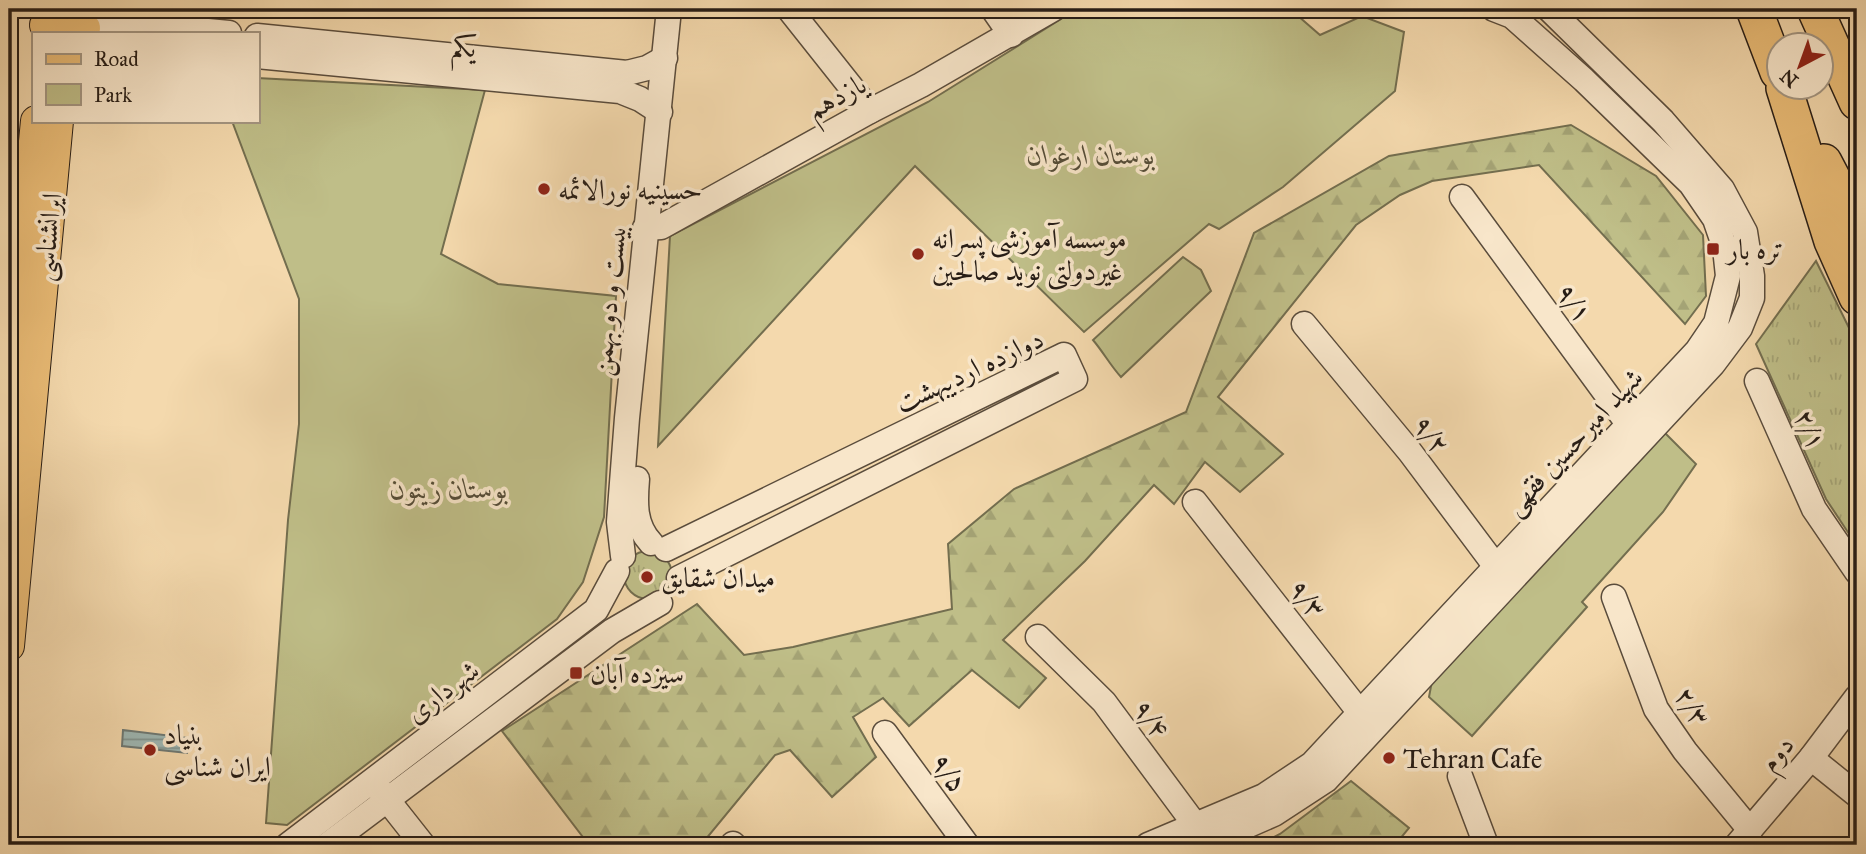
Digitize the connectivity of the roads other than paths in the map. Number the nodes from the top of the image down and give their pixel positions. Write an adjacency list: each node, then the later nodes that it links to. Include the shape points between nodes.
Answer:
1 (670, 9): 16 (street, بیست و دو بهمن)
2 (686, 9): 26 (street, بیست و دو بهمن)
3 (789, 9): 20 (street)
4 (993, 9): 13 (street)
5 (1053, 9): 13 (street, یازدهم)
6 (1494, 9): 31 (street, شهید امیرحسین فقهی, via 1511,16 1584,80 1690,184 1715,219 1725,248 1728,276 1716,323)
7 (1549, 9): 31 (street, شهید امیرحسین فقهی, via 1663,121 1722,189 1745,232 1752,298 1740,328 1713,364)
8 (1754, 9): 12 (highway)
9 (1815, 9): 19 (highway)
10 (68, 23): 11 (street, via 101,21)
11 (218, 32)
12 (1764, 34)
13 (1011, 35): 20 (street, یازدهم)
14 (259, 36): 16 (street, یکم, via 627,73)
15 (259, 56): 21 (street, یکم, via 620,91)
16 (665, 58): 21 (street, بیست و دو بهمن)
17 (1789, 102): 27 (highway, via 1832,241)
18 (1792, 102): 25 (highway)
19 (1857, 102)
20 (870, 111): 26 (street, یازدهم)
21 (660, 113): 26 (street, بیست و دو بهمن)
22 (36, 122): 30 (main road, ایرانشناسی)
23 (58, 122): 32 (main road, ایرانشناسی)
24 (1462, 197): 31 (street, ۹/۱)
25 (1857, 225)
26 (653, 227): 34 (street, بیست و دو بهمن, via 635,503 642,534); 35 (street, بیست و دو بهمن, via 620,509)
27 (1857, 297)
28 (1304, 324): 37 (street, ۹/۲)
29 (1757, 381): 36 (street, ۲/۱, via 1814,509)
30 (9, 400)
31 (1636, 432): 37 (street, شهید امیرحسین فقهی)
32 (16, 489): 42 (main road, ایرانشناسی)
33 (1195, 502): 44 (street, ۹/۳)
34 (659, 546): 35 (street, via 640,544); 38 (street, via 674,557); 38 (street, دوازده اردیبهشت, via 1064,355 1075,379)
35 (620, 563): 40 (street, via 618,581 629,599 639,604); 48 (street, شهرداری, via 596,610)
36 (1857, 572)
37 (1504, 575): 44 (street, شهید امیرحسین فقهی)
38 (679, 578): 40 (street, via 673,593)
39 (1614, 597): 50 (street, ۲/۳, via 1656,709)
40 (660, 603): 48 (street, شهرداری)
41 (1038, 637): 51 (street, ۹/۴, via 1104,702)
42 (9, 646)
43 (1857, 697): 46 (street, دوم)
44 (1369, 721): 51 (street, شهید امیرحسین فقهی, via 1326,780 1274,814)
45 (885, 733): 55 (street, ۹/۵)
46 (1811, 758): 49 (street); 50 (street, دوم)
47 (1460, 776): 57 (street)
48 (380, 790): 52 (street, شهرداری); 53 (street, شهرداری); 54 (street)
49 (1857, 795)
50 (1744, 837)
51 (1201, 839): 56 (street, شهید امیرحسین فقهی)
52 (289, 845)
53 (327, 845)
54 (423, 845)
55 (967, 845)
56 (1148, 845)
57 (1486, 845)

